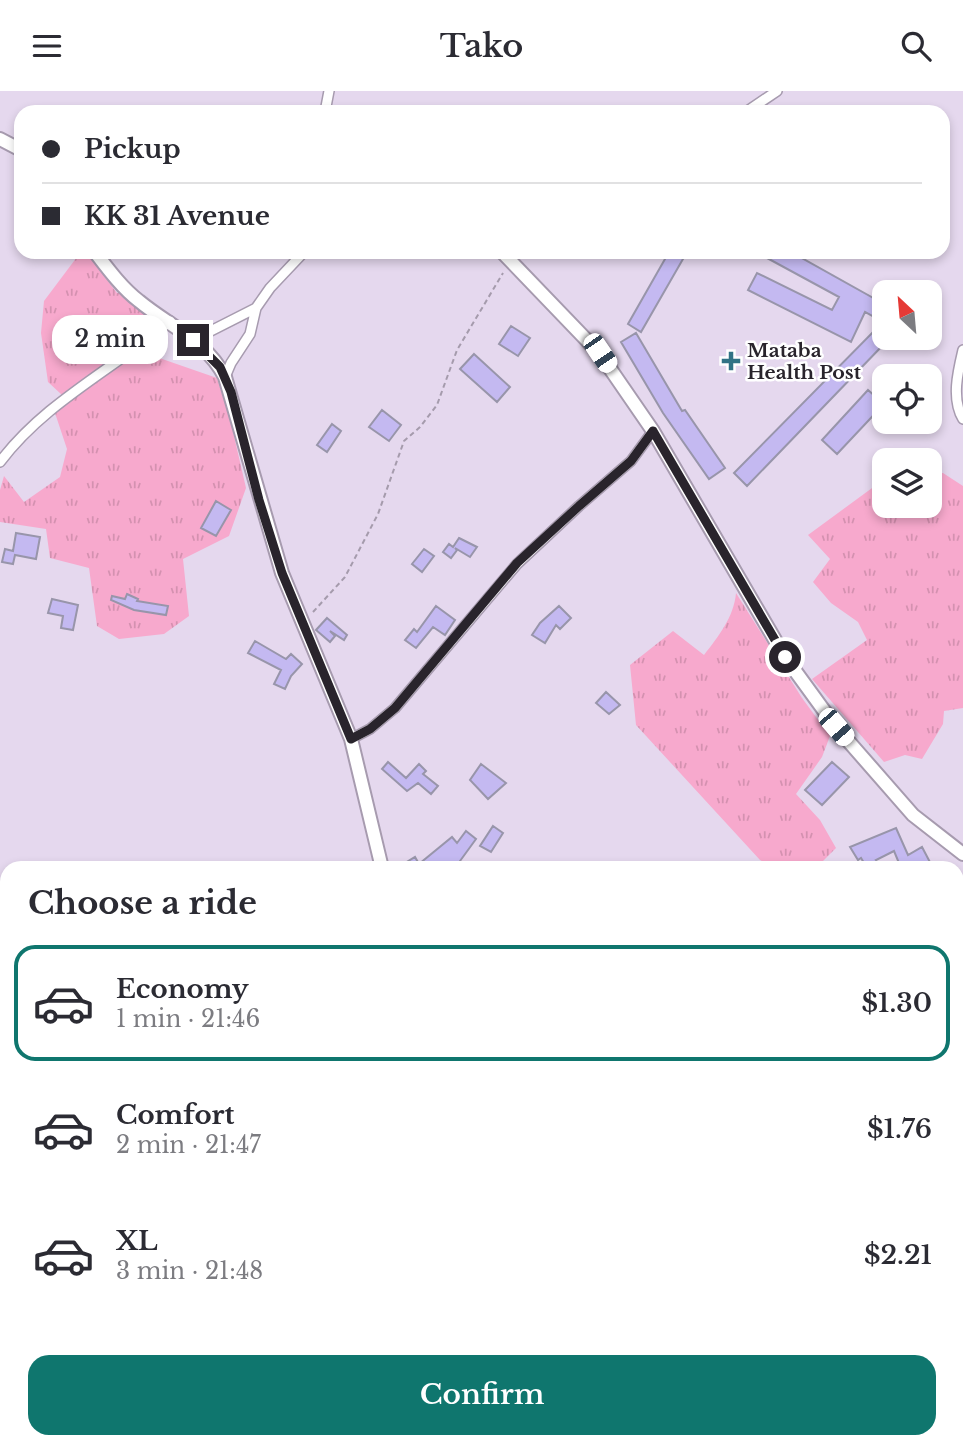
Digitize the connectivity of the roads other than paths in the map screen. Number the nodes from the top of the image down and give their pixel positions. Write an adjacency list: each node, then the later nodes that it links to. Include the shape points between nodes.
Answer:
1 (777, 91): 2 (street)
2 (756, 105)
3 (101, 259): 7 (main road, via 139,302)
4 (297, 259): 6 (street)
5 (508, 259): 12 (main road, via 600,353)
6 (256, 308): 8 (street); 10 (street, via 250,334)
7 (170, 321): 8 (main road); 13 (street, via 58,404)
8 (193, 340): 10 (main road)
9 (963, 350): 11 (street, via 956,377)
10 (225, 377): 14 (main road, via 282,573)
11 (963, 419)
12 (653, 431): 14 (street, via 631,461 517,563 395,708); 15 (main road, via 785,657 836,727 913,815)
13 (0, 462)
14 (351, 739): 16 (main road)
15 (963, 855)
16 (380, 861)

